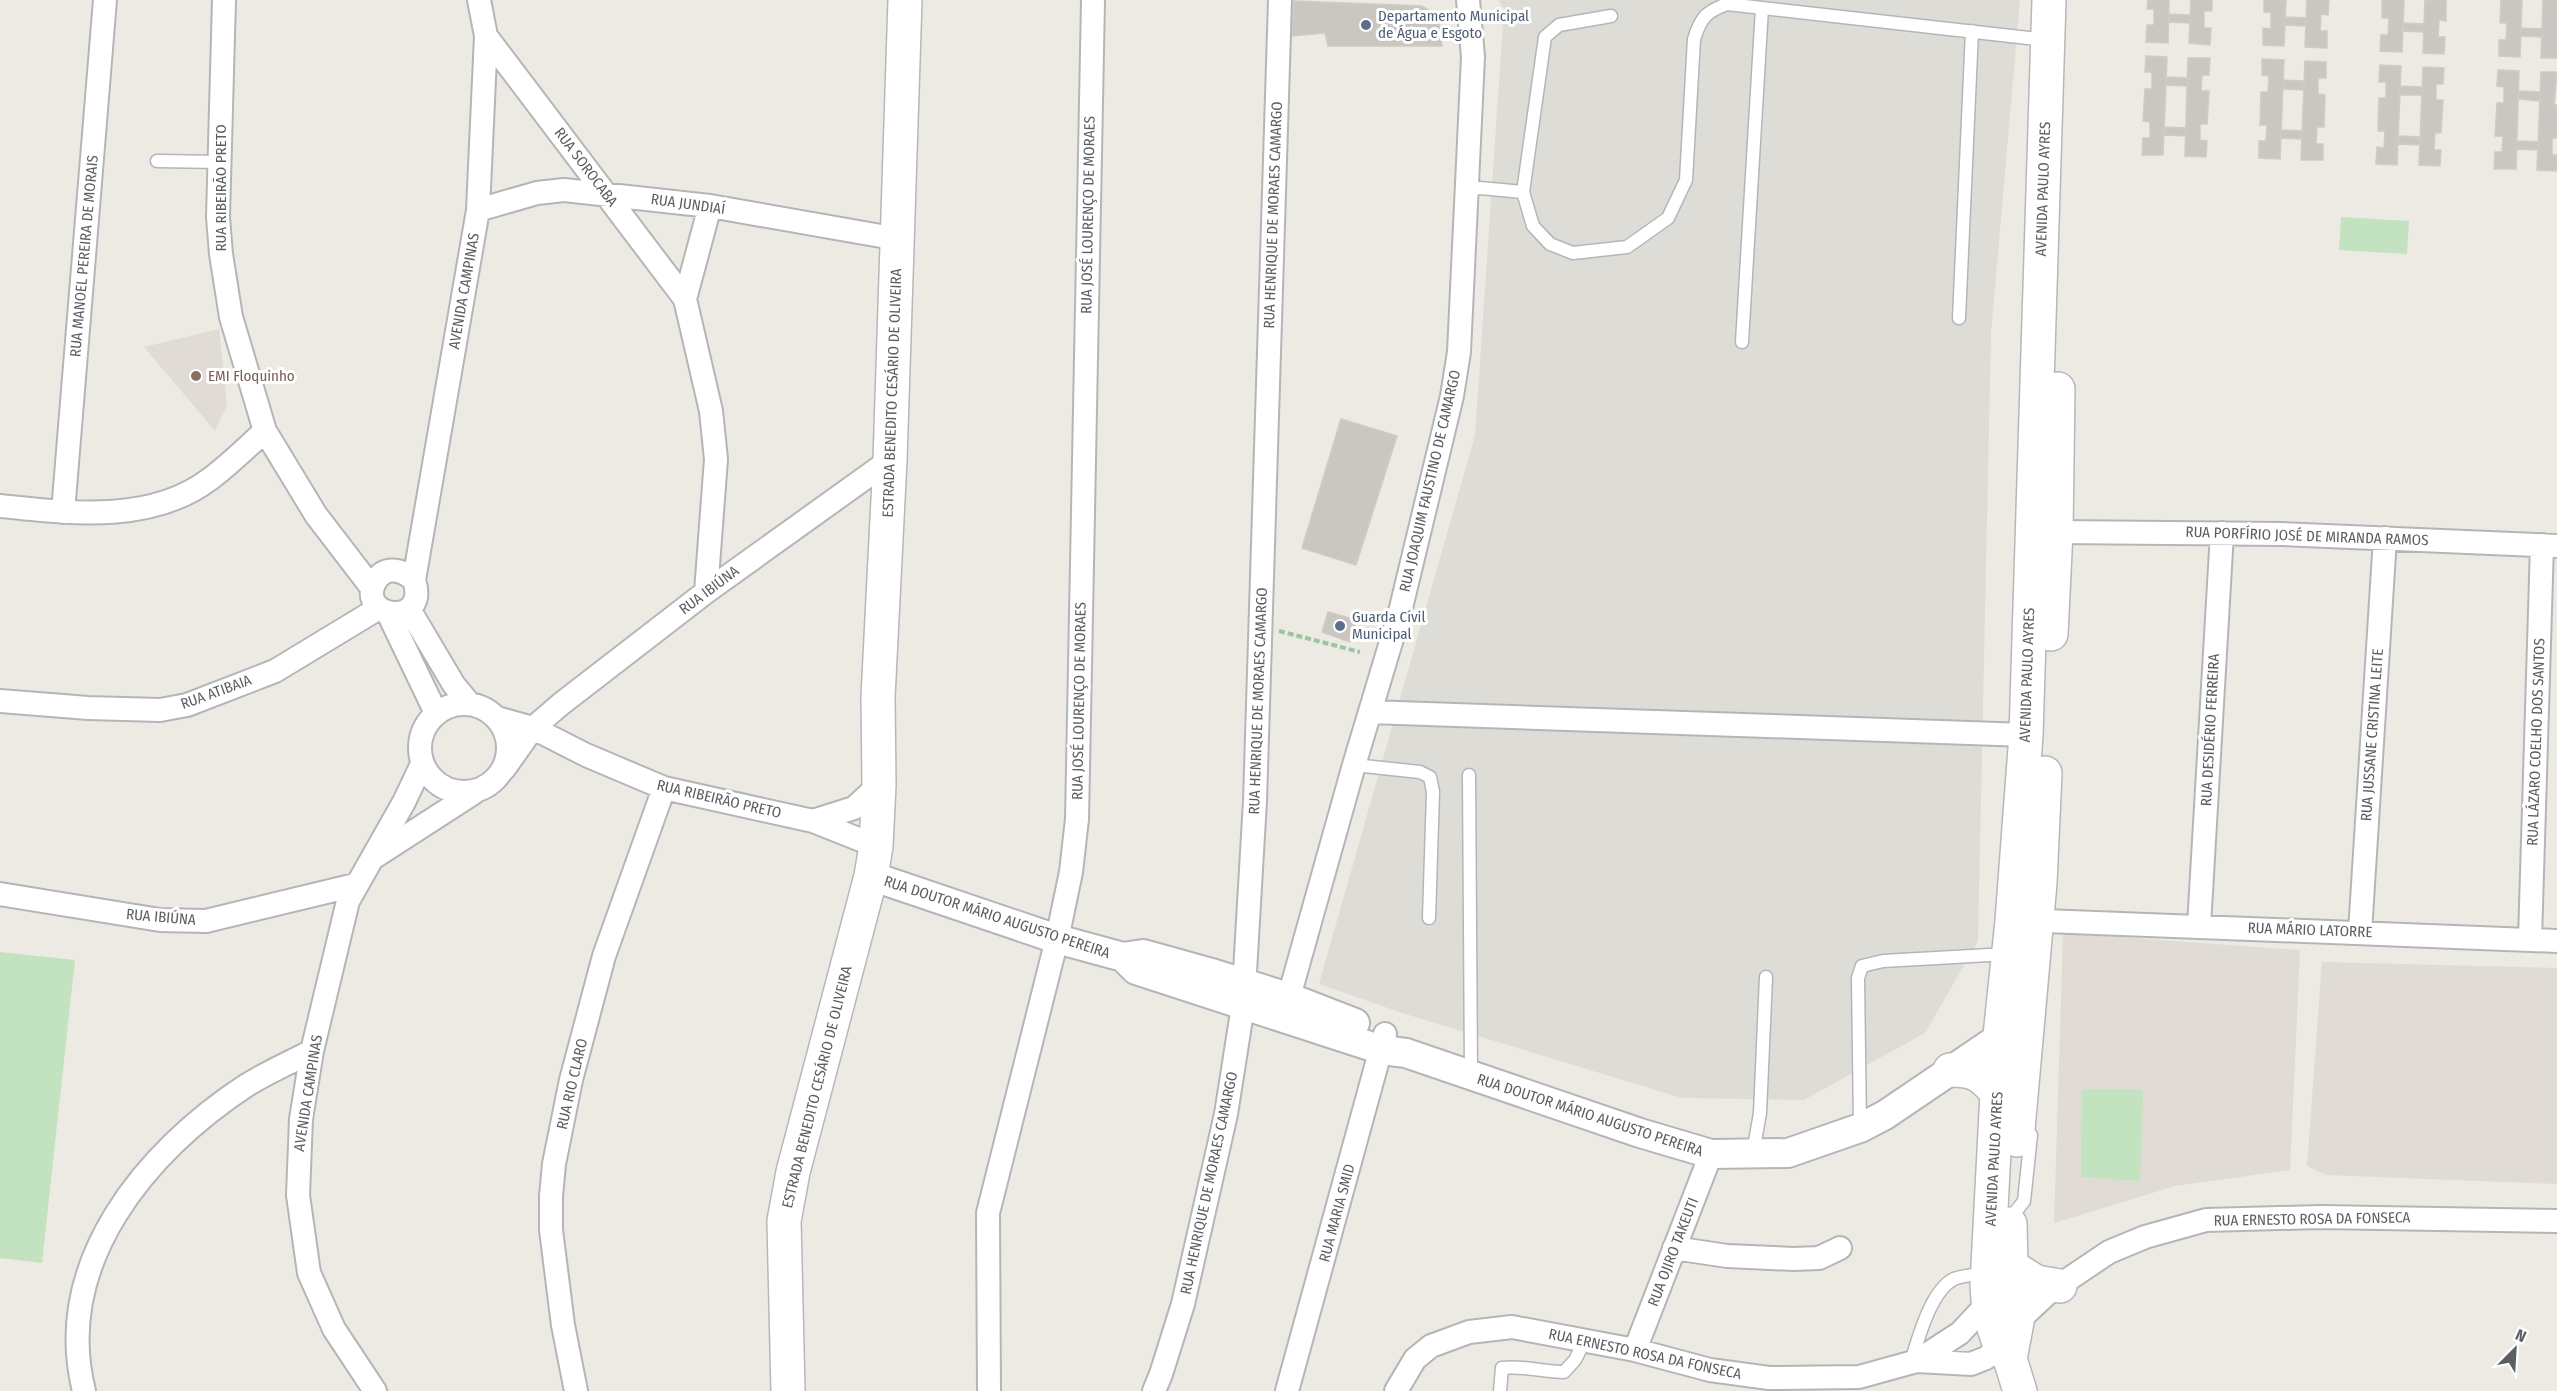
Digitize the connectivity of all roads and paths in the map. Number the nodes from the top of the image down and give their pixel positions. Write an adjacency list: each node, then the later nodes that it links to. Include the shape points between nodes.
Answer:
1 (105, 0): 30 (street, RUA MANOEL PEREIRA DE MORAIS)
2 (224, 0): 16 (street, RUA RIBEIRÃO PRETO)
3 (479, 0): 13 (street, AVENIDA CAMPINAS)
4 (905, 0): 22 (main road, ESTRADA BENEDITO CESÁRIO DE OLIVEIRA)
5 (1093, 0): 63 (street, RUA JOSÉ LOURENÇO DE MORAES, via 1077,819)
6 (1280, 0): 67 (street, RUA HENRIQUE DE MORAES CAMARGO, via 1255,789)
7 (1468, 0): 17 (street, RUA JOAQUIM FAUSTINO DE CAMARGO, via 1473,57)
8 (2049, 0): 14 (main road, AVENIDA PAULO AYRES)
9 (2070, 0): 14 (main road, AVENIDA PAULO AYRES)
10 (1762, 8): 12 (lane); 18 (lane, via 1727,4 1709,11 1698,24 1686,180 1668,218 1627,247 1573,253 1550,244 1533,226); 25 (lane)
11 (1611, 16): 18 (lane, via 1559,25 1545,37)
12 (1972, 31): 14 (lane); 24 (lane)
13 (486, 36): 19 (street, RUA SOROCABA); 21 (street, AVENIDA CAMPINAS)
14 (2058, 40): 28 (main road, AVENIDA PAULO AYRES); 31 (main road, AVENIDA PAULO AYRES)
15 (156, 161): 16 (lane)
16 (220, 162): 26 (street, RUA RIBEIRÃO PRETO, via 220,254 231,317)
17 (1467, 190): 18 (lane); 42 (street, RUA JOAQUIM FAUSTINO DE CAMARGO, via 1459,352 1452,396 1400,612)
18 (1523, 192)
19 (606, 194): 20 (street, RUA JUNDIAÍ); 21 (street, RUA JUNDIAÍ, via 564,190 537,193); 23 (street, RUA SOROCABA)
20 (710, 206): 22 (street, RUA JUNDIAÍ); 23 (street, RUA SOROCABA)
21 (478, 210): 35 (street, AVENIDA CAMPINAS)
22 (898, 239): 27 (main road, ESTRADA BENEDITO CESÁRIO DE OLIVEIRA)
23 (685, 299): 36 (street, RUA SOROCABA, via 711,411 716,459)
24 (1959, 318)
25 (1742, 342)
26 (265, 431): 30 (street, via 208,480 167,502 121,511); 37 (street, RUA RIBEIRÃO PRETO, via 316,515)
27 (890, 460): 36 (street, RUA IBIÚNA); 51 (main road, ESTRADA BENEDITO CESÁRIO DE OLIVEIRA, via 878,697)
28 (2033, 477): 31 (main road, via 2038,513 2046,528); 46 (main road, AVENIDA PAULO AYRES)
29 (0, 506): 30 (street)
30 (63, 512)
31 (2056, 532): 32 (street, RUA PORFÍRIO JOSÉ DE MIRANDA RAMOS); 61 (main road, AVENIDA PAULO AYRES)
32 (2222, 533): 33 (street, RUA PORFÍRIO JOSÉ DE MIRANDA RAMOS); 60 (street, RUA DESIDÉRIO FERREIRA)
33 (2385, 538): 34 (street, RUA PORFÍRIO JOSÉ DE MIRANDA RAMOS); 62 (street, RUA JUSSANE CRISTINA LEITE)
34 (2550, 545): 64 (street, RUA LÁZARO COELHO DOS SANTOS)
35 (414, 580): 37 (street, AVENIDA CAMPINAS, via 415,601); 37 (street, via 396,570 376,578)
36 (706, 592): 45 (street, RUA IBIÚNA)
37 (387, 605): 40 (street, RUA ATIBAIA, via 275,671 187,705 160,710); 41 (street); 43 (street)
38 (1295, 635): 39 (path)
39 (1360, 652)
40 (0, 701)
41 (469, 704): 43 (street, via 451,705); 44 (street, via 484,708)
42 (1370, 712): 46 (street); 48 (street, RUA JOAQUIM FAUSTINO DE CAMARGO)
43 (436, 713): 47 (street, via 424,728 419,746)
44 (497, 718): 45 (street); 49 (street, via 509,751)
45 (533, 728): 49 (street, RUA IBIÚNA); 52 (street, RUA RIBEIRÃO PRETO)
46 (2026, 735): 61 (main road, AVENIDA PAULO AYRES)
47 (422, 764): 53 (street, via 430,778 443,788); 55 (street, AVENIDA CAMPINAS)
48 (1354, 765): 59 (lane, via 1420,772 1430,777 1433,792); 68 (street, RUA JOAQUIM FAUSTINO DE CAMARGO)
49 (504, 769): 53 (street, via 492,783)
50 (1469, 775): 74 (lane)
51 (879, 785): 54 (street, via 854,807); 56 (main road, ESTRADA BENEDITO CESÁRIO DE OLIVEIRA)
52 (664, 788): 54 (street, RUA RIBEIRÃO PRETO); 89 (street, RUA RIO CLARO, via 604,956 571,1080 554,1164 551,1230)
53 (475, 792): 55 (street, AVENIDA CAMPINAS)
54 (813, 821): 56 (street, RUA RIBEIRÃO PRETO)
55 (372, 858): 57 (street, AVENIDA CAMPINAS)
56 (874, 861): 63 (street, RUA DOUTOR MÁRIO AUGUSTO PEREIRA); 90 (main road, ESTRADA BENEDITO CESÁRIO DE OLIVEIRA, via 793,1172 784,1221)
57 (355, 885): 58 (street, RUA IBIÚNA, via 229,916 185,922); 72 (street, AVENIDA CAMPINAS, via 344,915)
58 (0, 894)
59 (1429, 918)
60 (2199, 926): 61 (street, RUA MÁRIO LATORRE); 62 (street, RUA MÁRIO LATORRE)
61 (2031, 932): 69 (main road, AVENIDA PAULO AYRES); 70 (main road, AVENIDA PAULO AYRES); 76 (lane, via 1862,966 1858,978)
62 (2360, 932): 64 (street, RUA MÁRIO LATORRE)
63 (1057, 939): 67 (street, RUA DOUTOR MÁRIO AUGUSTO PEREIRA, via 1123,957 1136,970); 91 (street, RUA JOSÉ LOURENÇO DE MORAES, via 988,1213)
64 (2530, 939): 65 (street, RUA MÁRIO LATORRE)
65 (2557, 941)
66 (1766, 977): 78 (lane, via 1760,1113)
67 (1243, 995): 68 (street, RUA DOUTOR MÁRIO AUGUSTO PEREIRA); 92 (street, RUA HENRIQUE DE MORAES CAMARGO, via 1226,1114 1186,1293)
68 (1286, 1008): 71 (street, RUA DOUTOR MÁRIO AUGUSTO PEREIRA)
69 (2028, 1018): 70 (street, RUA DOUTOR MÁRIO AUGUSTO PEREIRA); 75 (main road, AVENIDA PAULO AYRES)
70 (2000, 1036): 73 (street, RUA DOUTOR MÁRIO AUGUSTO PEREIRA); 75 (main road, AVENIDA PAULO AYRES)
71 (1391, 1046): 74 (street, RUA DOUTOR MÁRIO AUGUSTO PEREIRA); 93 (street, RUA MARIA SMID)
72 (312, 1051): 87 (street, via 249,1084 184,1132 109,1222 91,1262 78,1311 78,1365); 88 (street, AVENIDA CAMPINAS, via 301,1119 298,1195 309,1273 334,1329)
73 (1950, 1070): 75 (main road, via 1972,1071); 76 (street, RUA DOUTOR MÁRIO AUGUSTO PEREIRA)
74 (1472, 1076): 77 (street, RUA DOUTOR MÁRIO AUGUSTO PEREIRA)
75 (2021, 1104): 83 (main road, AVENIDA PAULO AYRES); 83 (main road, AVENIDA PAULO AYRES)
76 (1860, 1128): 78 (street, RUA DOUTOR MÁRIO AUGUSTO PEREIRA, via 1788,1153)
77 (1711, 1154): 78 (street, RUA DOUTOR MÁRIO AUGUSTO PEREIRA); 80 (street, RUA OJIRO TAKEUTI)
78 (1753, 1154)
79 (2557, 1221): 82 (street, RUA ERNESTO ROSA DA FONSECA, via 2320,1216 2206,1220 2109,1252)
80 (1674, 1248): 81 (street, via 1727,1256 1794,1259 1819,1258); 85 (street, RUA OJIRO TAKEUTI)
81 (1840, 1248)
82 (2054, 1289): 83 (street, RUA ERNESTO ROSA DA FONSECA); 83 (main road, via 2036,1282)
83 (2004, 1309): 86 (street, RUA ERNESTO ROSA DA FONSECA); 86 (street, RUA ERNESTO ROSA DA FONSECA, via 1986,1358 1971,1364); 86 (lane, via 1953,1279 1923,1321); 96 (main road)
84 (1585, 1341): 85 (street, RUA ERNESTO ROSA DA FONSECA); 94 (street, RUA ERNESTO ROSA DA FONSECA, via 1512,1327 1469,1332 1431,1346 1415,1359); 95 (lane, via 1564,1372 1502,1368)
85 (1635, 1350): 86 (street, RUA ERNESTO ROSA DA FONSECA, via 1710,1370 1769,1378 1859,1377)
86 (1914, 1362)
87 (84, 1391)
88 (375, 1391)
89 (576, 1391)
90 (788, 1391)
91 (989, 1391)
92 (1154, 1391)
93 (1287, 1391)
94 (1396, 1391)
95 (1500, 1391)
96 (2020, 1391)

